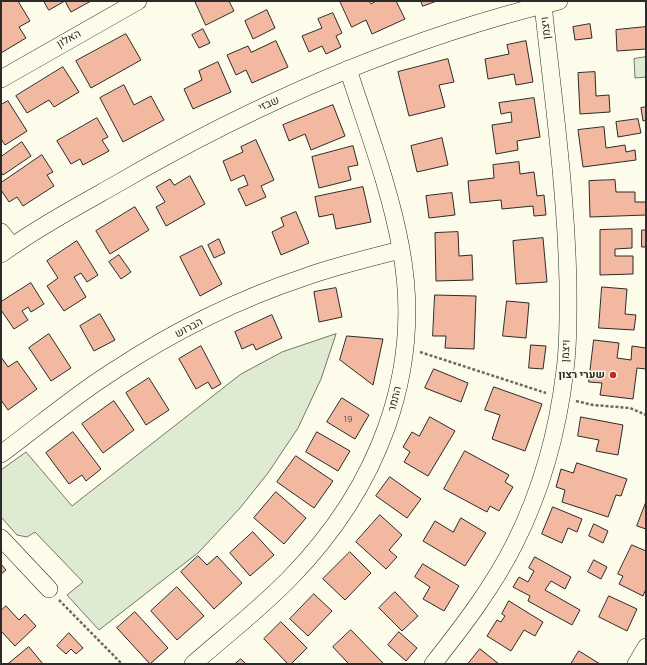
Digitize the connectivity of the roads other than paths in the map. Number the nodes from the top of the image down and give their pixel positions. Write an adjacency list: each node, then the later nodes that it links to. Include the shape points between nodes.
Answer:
1 (138, 1): 4 (street, האלון)
2 (551, 3): 3 (street, שבזי, via 438,35); 13 (street, ויצמן, via 567,249 568,317 566,368 553,443 543,477 515,543 495,579)
3 (348, 69): 6 (street, שבזי, via 216,129 125,179); 7 (street, התמר, via 387,189)
4 (1, 78)
5 (1, 232): 6 (street)
6 (7, 250)
7 (401, 250): 8 (street, הברוש, via 306,276 216,313 116,369); 12 (street, התמר, via 407,302 405,347 391,417 375,458 354,497 330,532 290,578)
8 (1, 454)
9 (1, 538): 10 (street)
10 (49, 589)
11 (646, 647): 14 (street)
12 (193, 664)
13 (433, 664)
14 (636, 664)

